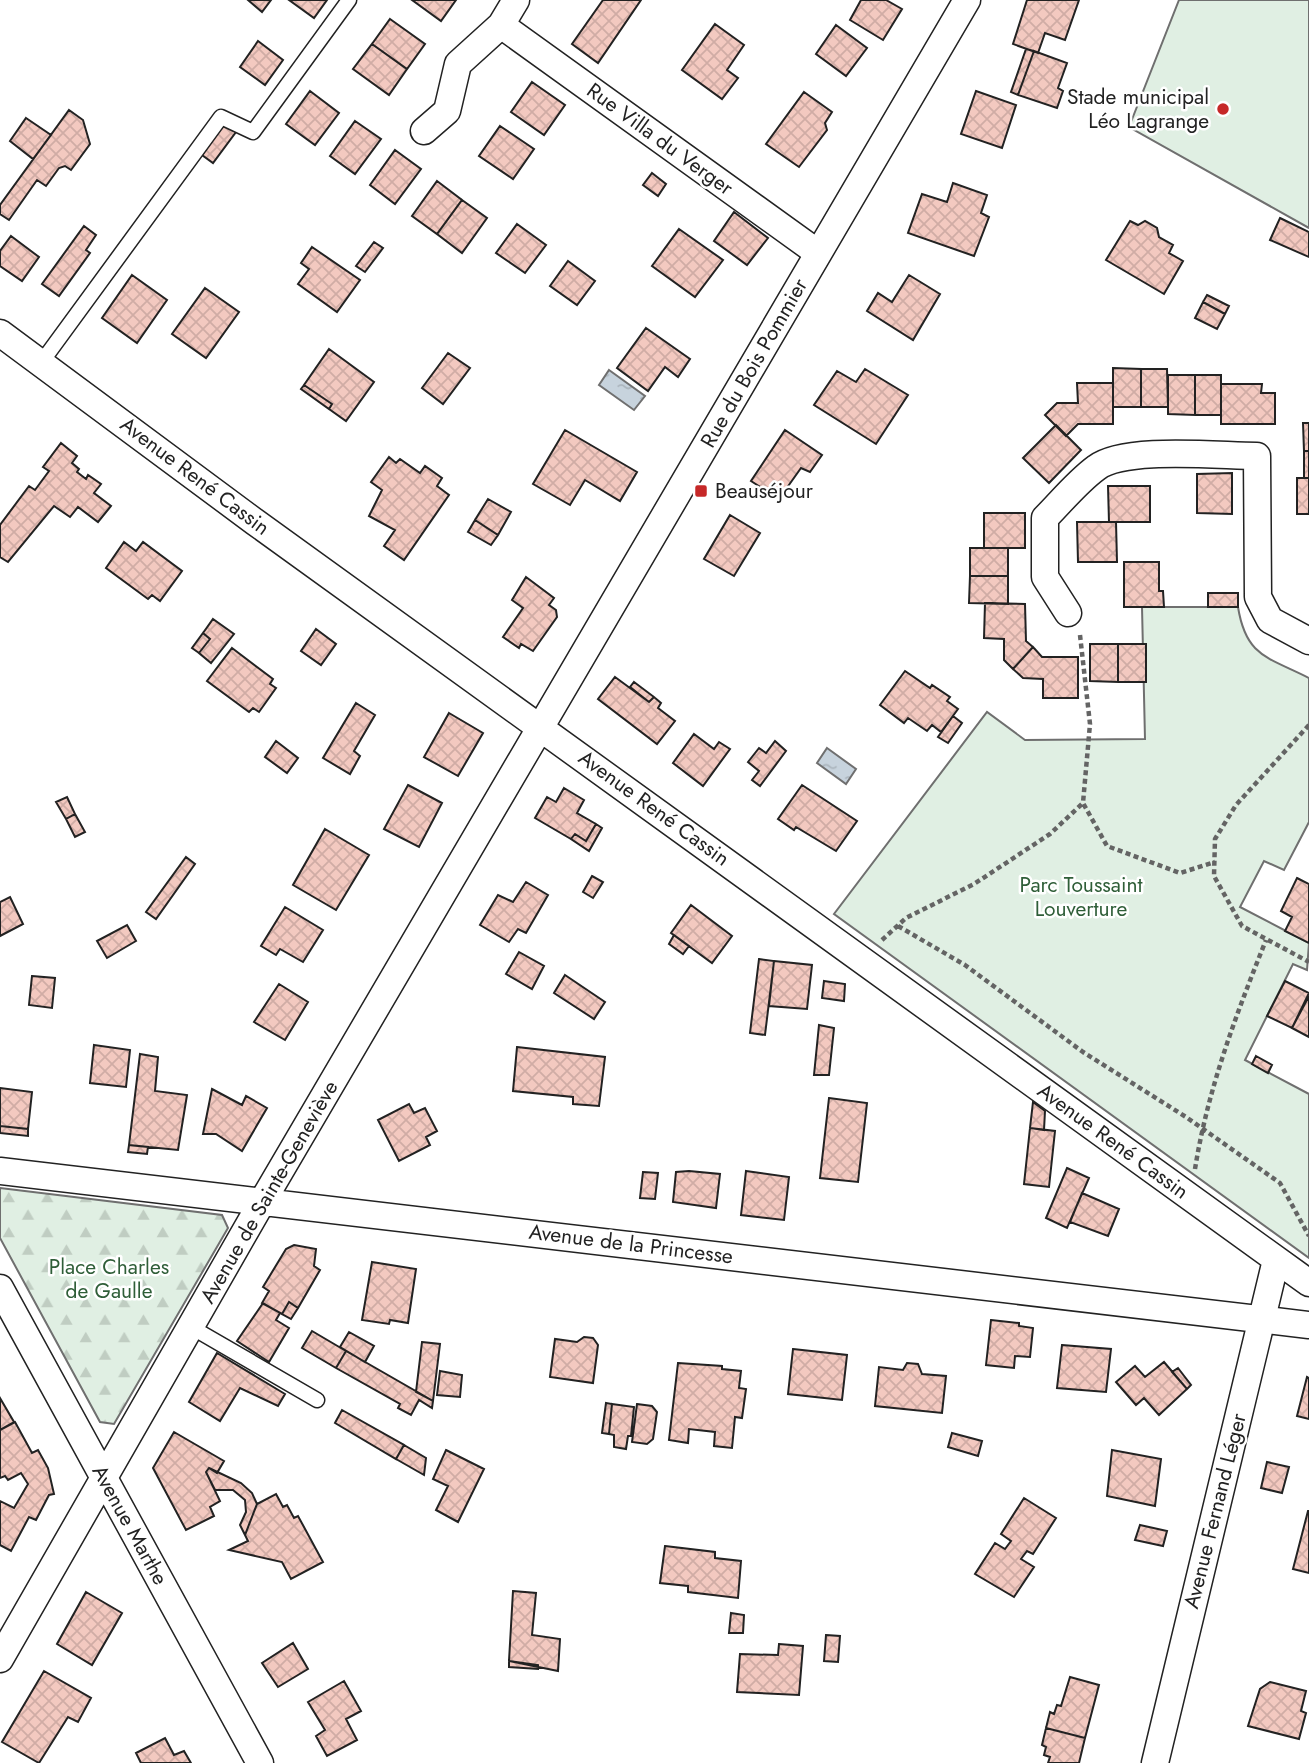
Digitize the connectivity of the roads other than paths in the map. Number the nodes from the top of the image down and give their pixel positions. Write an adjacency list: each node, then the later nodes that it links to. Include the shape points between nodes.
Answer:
1 (349, 0): 8 (lane, via 253,132 221,117)
2 (516, 0): 4 (street)
3 (967, 0): 6 (street, Rue du Bois Pommier)
4 (501, 25): 5 (street, via 458,64 447,111); 6 (street, Rue Villa du Verger)
5 (424, 131)
6 (818, 253): 11 (street, Rue du Bois Pommier)
7 (0, 333): 8 (street, Avenue René Cassin)
8 (41, 363): 11 (street, Avenue René Cassin)
9 (1068, 613): 10 (street, via 1045,578 1045,518 1096,467 1116,457 1140,455 1257,456 1258,597 1270,620)
10 (1309, 641)
11 (542, 726): 13 (street, Avenue de Sainte-Geneviève); 14 (street, Avenue René Cassin)
12 (0, 1171): 13 (street, Avenue de la Princesse)
13 (262, 1202): 17 (street, Avenue de la Princesse); 19 (street, Avenue de Sainte-Geneviève)
14 (1276, 1259): 15 (street, Avenue René Cassin); 17 (street, Avenue Fernand Léger)
15 (1309, 1283)
16 (0, 1288): 21 (street, Avenue Marthe)
17 (1262, 1318): 18 (street, Avenue de la Princesse); 24 (street, Avenue Fernand Léger)
18 (1309, 1325)
19 (191, 1327): 20 (lane); 21 (street, Avenue de Sainte-Geneviève)
20 (317, 1400)
21 (105, 1479): 22 (street, Avenue de Sainte-Geneviève); 23 (street, Avenue Marthe)
22 (0, 1659)
23 (260, 1763)
24 (1155, 1763)

